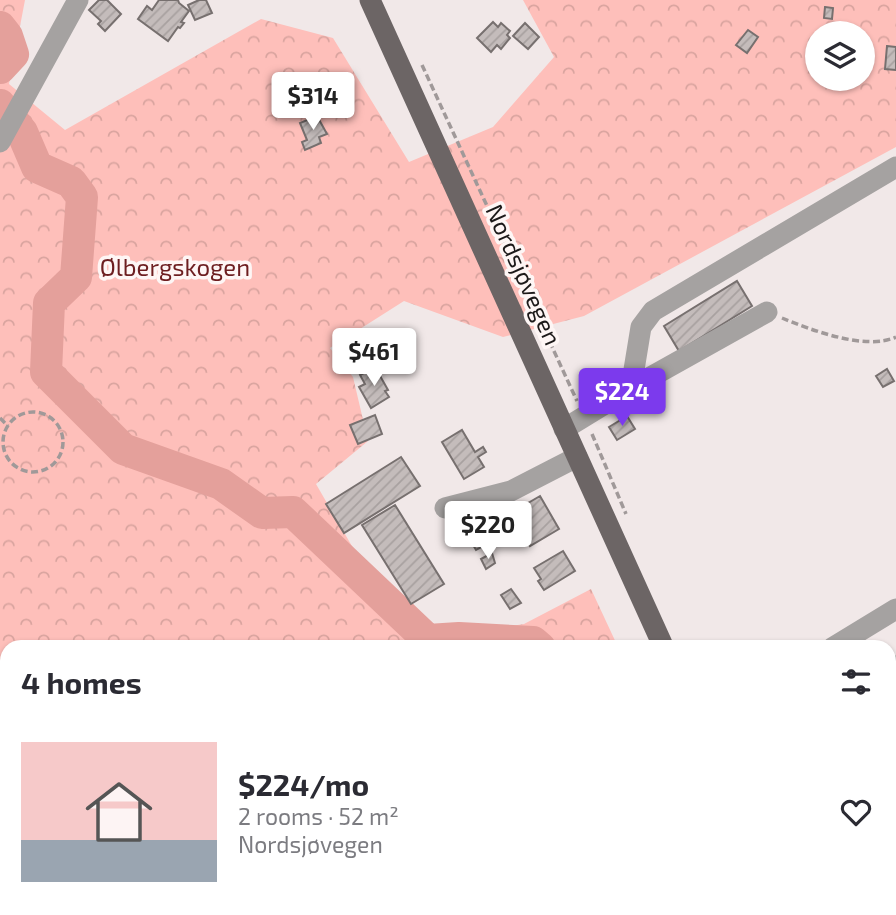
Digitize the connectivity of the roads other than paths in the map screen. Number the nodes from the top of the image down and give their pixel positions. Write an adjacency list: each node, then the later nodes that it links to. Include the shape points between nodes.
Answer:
1 (78, 0): 3 (street)
2 (370, 0): 7 (main road, Nordsjøvegen)
3 (0, 142)
4 (896, 167): 6 (street, via 653,311 641,327)
5 (767, 312): 6 (street)
6 (631, 388): 7 (street)
7 (564, 429): 8 (main road, Nordsjøvegen)
8 (577, 457): 9 (street, via 511,491); 11 (main road, Nordsjøvegen)
9 (445, 508)
10 (896, 609): 12 (street)
11 (660, 640)
12 (845, 640)

